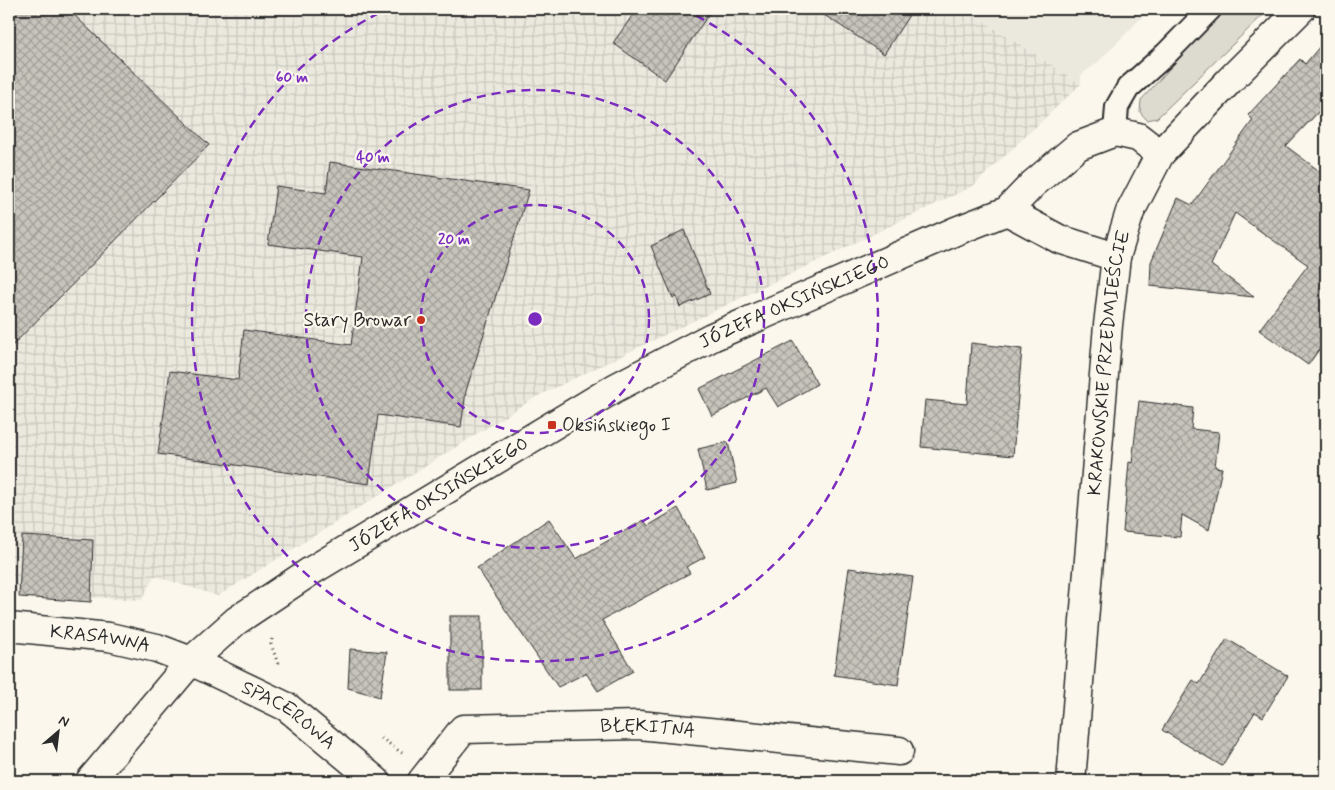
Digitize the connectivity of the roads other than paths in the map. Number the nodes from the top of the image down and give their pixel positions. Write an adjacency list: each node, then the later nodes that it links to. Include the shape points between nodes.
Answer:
1 (1210, 9): 3 (lane, via 1128,88 1117,107)
2 (1301, 9): 4 (street, KRAKOWSKIE PRZEDMIEŚCIE)
3 (1115, 132): 4 (street, via 1138,136); 5 (street, JÓZEFA OKSIŃSKIEGO, via 1078,146)
4 (1160, 154): 6 (street, KRAKOWSKIE PRZEDMIEŚCIE, via 1130,212)
5 (1007, 211): 6 (street, via 1059,239); 8 (street, JÓZEFA OKSIŃSKIEGO, via 712,337 615,388 304,576 236,621)
6 (1116, 257): 13 (street, KRAKOWSKIE PRZEDMIEŚCIE)
7 (9, 628): 8 (street, KRASAWNA, via 109,637 157,648)
8 (191, 661): 11 (street, JÓZEFA OKSIŃSKIEGO); 12 (street, SPACEROWA, via 287,707)
9 (899, 751): 10 (street, BŁĘKITNA, via 639,725 463,729)
10 (423, 780)
11 (90, 781)
12 (376, 781)
13 (1071, 781)

